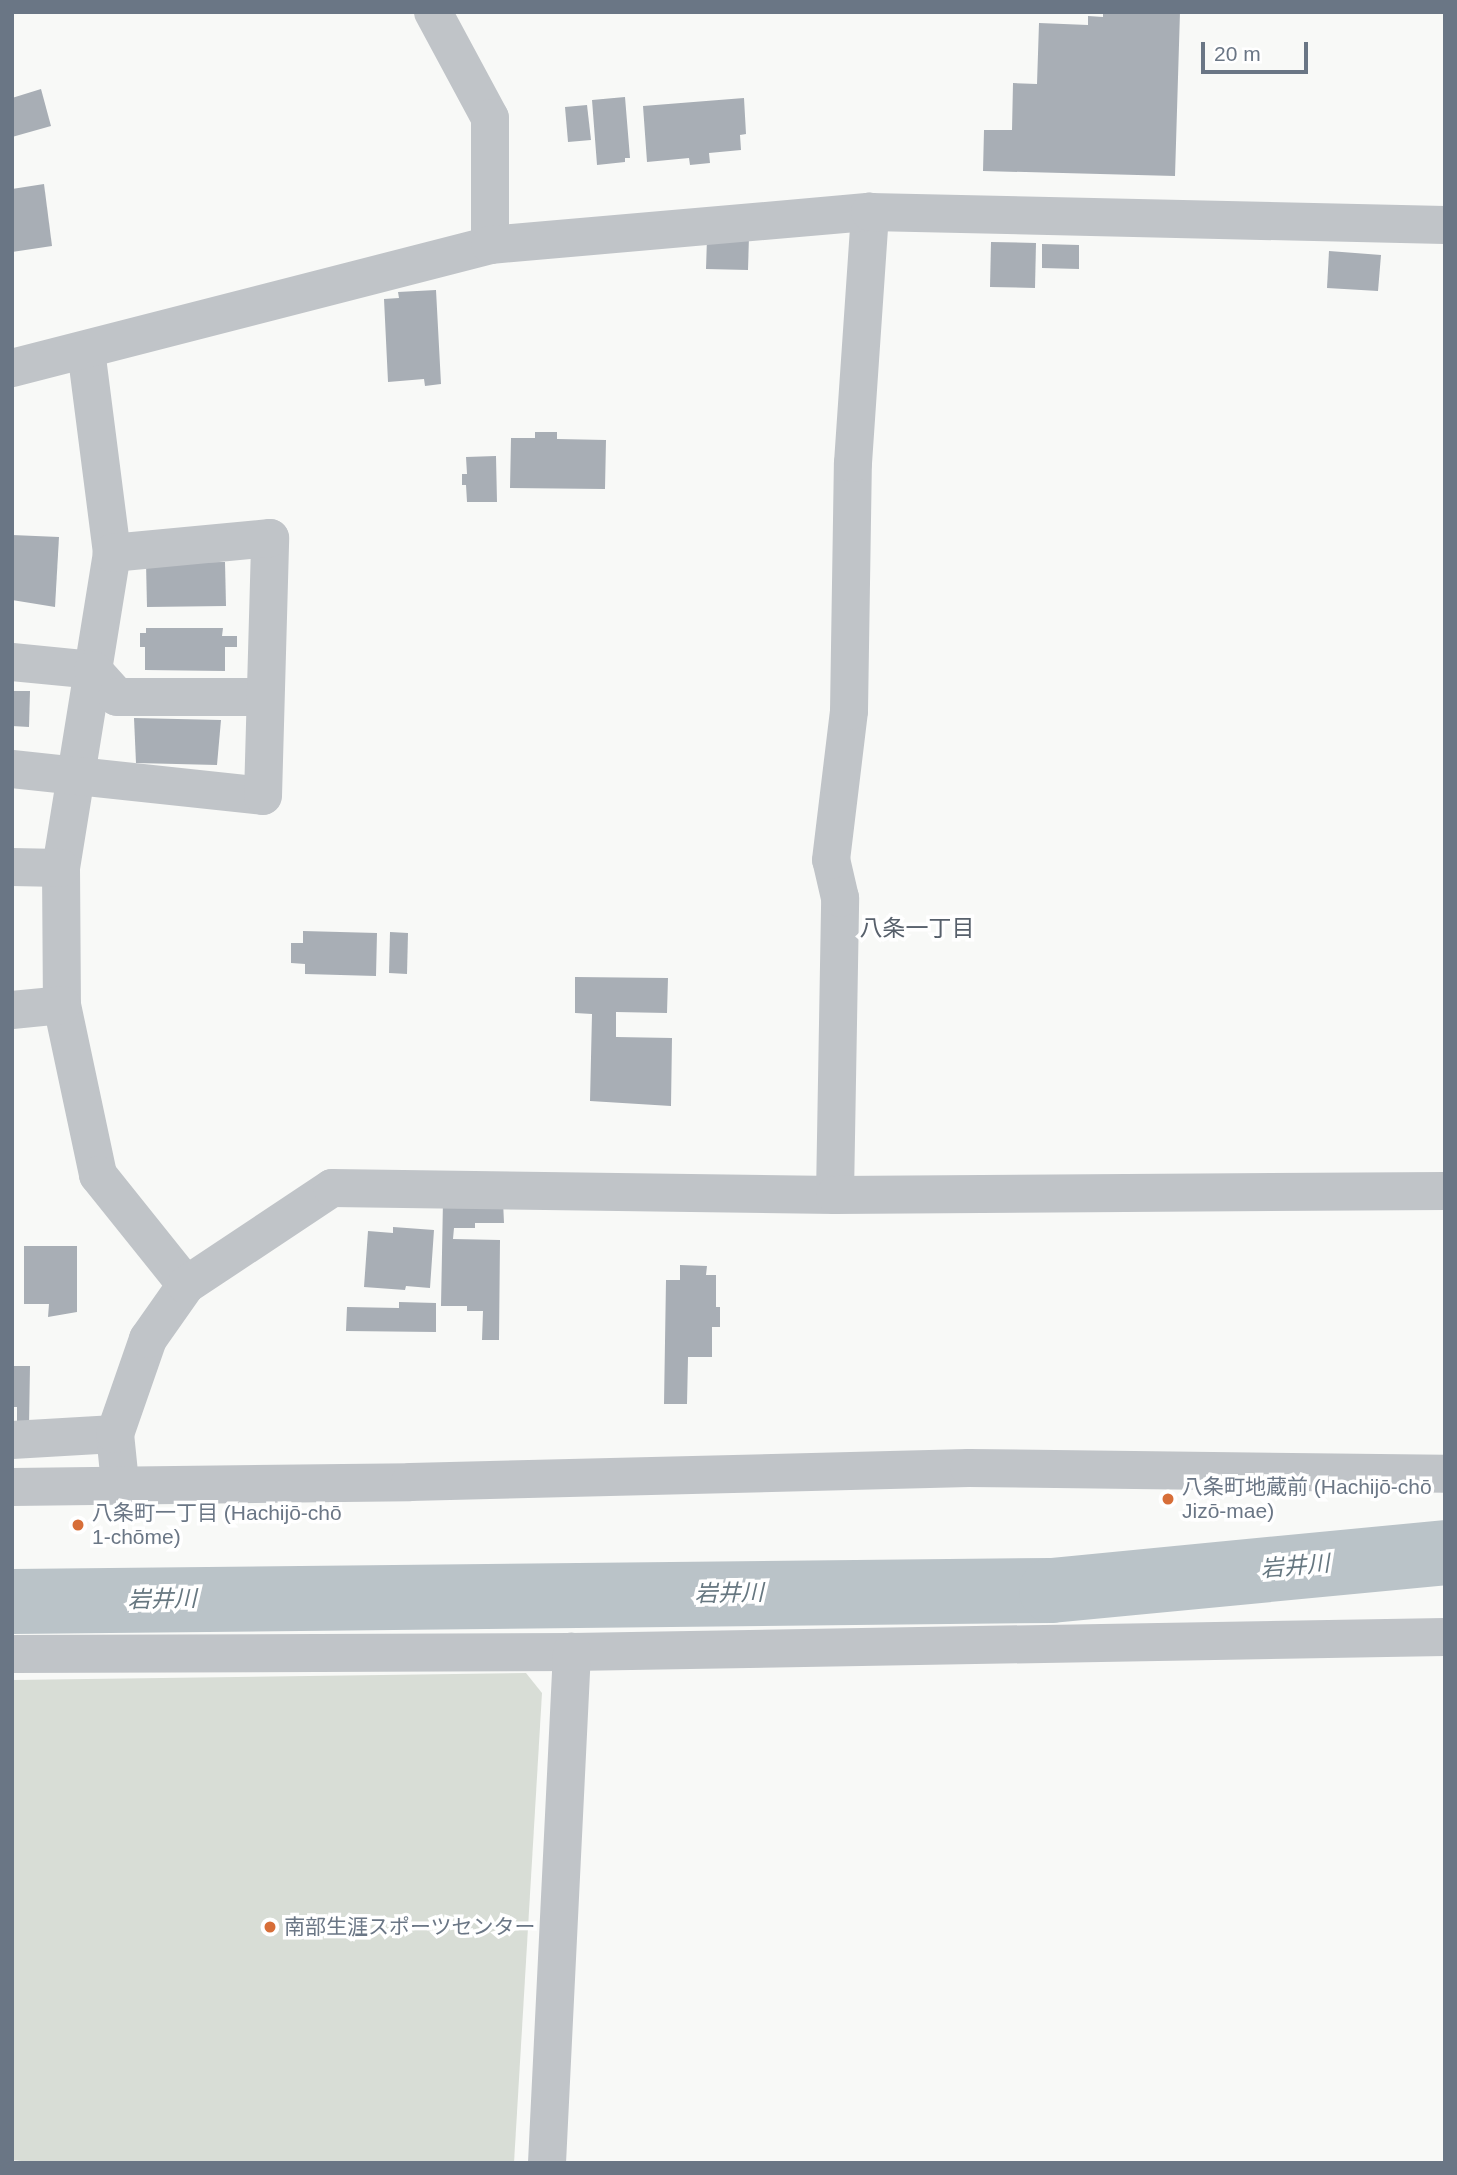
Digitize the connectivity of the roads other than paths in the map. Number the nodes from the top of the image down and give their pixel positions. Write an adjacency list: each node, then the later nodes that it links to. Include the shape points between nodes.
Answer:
1 (433, 12): 4 (street, via 490,118)
2 (870, 212): 3 (street); 4 (street); 18 (street, via 853,463 849,710 831,860 840,898)
3 (1445, 225)
4 (490, 245): 5 (street)
5 (86, 350): 6 (street); 7 (street)
6 (12, 368)
7 (112, 553): 9 (street); 10 (street, via 270,538)
8 (12, 662): 9 (street)
9 (93, 670): 10 (street, via 117,696); 12 (street)
10 (265, 697): 12 (street, via 263,796)
11 (12, 769): 12 (street)
12 (75, 777): 14 (street)
13 (12, 867): 14 (street)
14 (61, 868): 15 (street)
15 (62, 1005): 16 (street); 19 (street, via 98,1175)
16 (12, 1010)
17 (1445, 1191): 18 (street)
18 (835, 1195): 19 (street, via 332,1188)
19 (186, 1285): 20 (street, via 148,1339)
20 (115, 1434): 21 (street); 23 (street)
21 (12, 1440)
22 (1445, 1474): 23 (street, via 970,1468 410,1482)
23 (120, 1483): 24 (street)
24 (12, 1487)
25 (1445, 1637): 26 (street)
26 (572, 1652): 27 (street); 28 (street)
27 (12, 1654)
28 (547, 2163)

